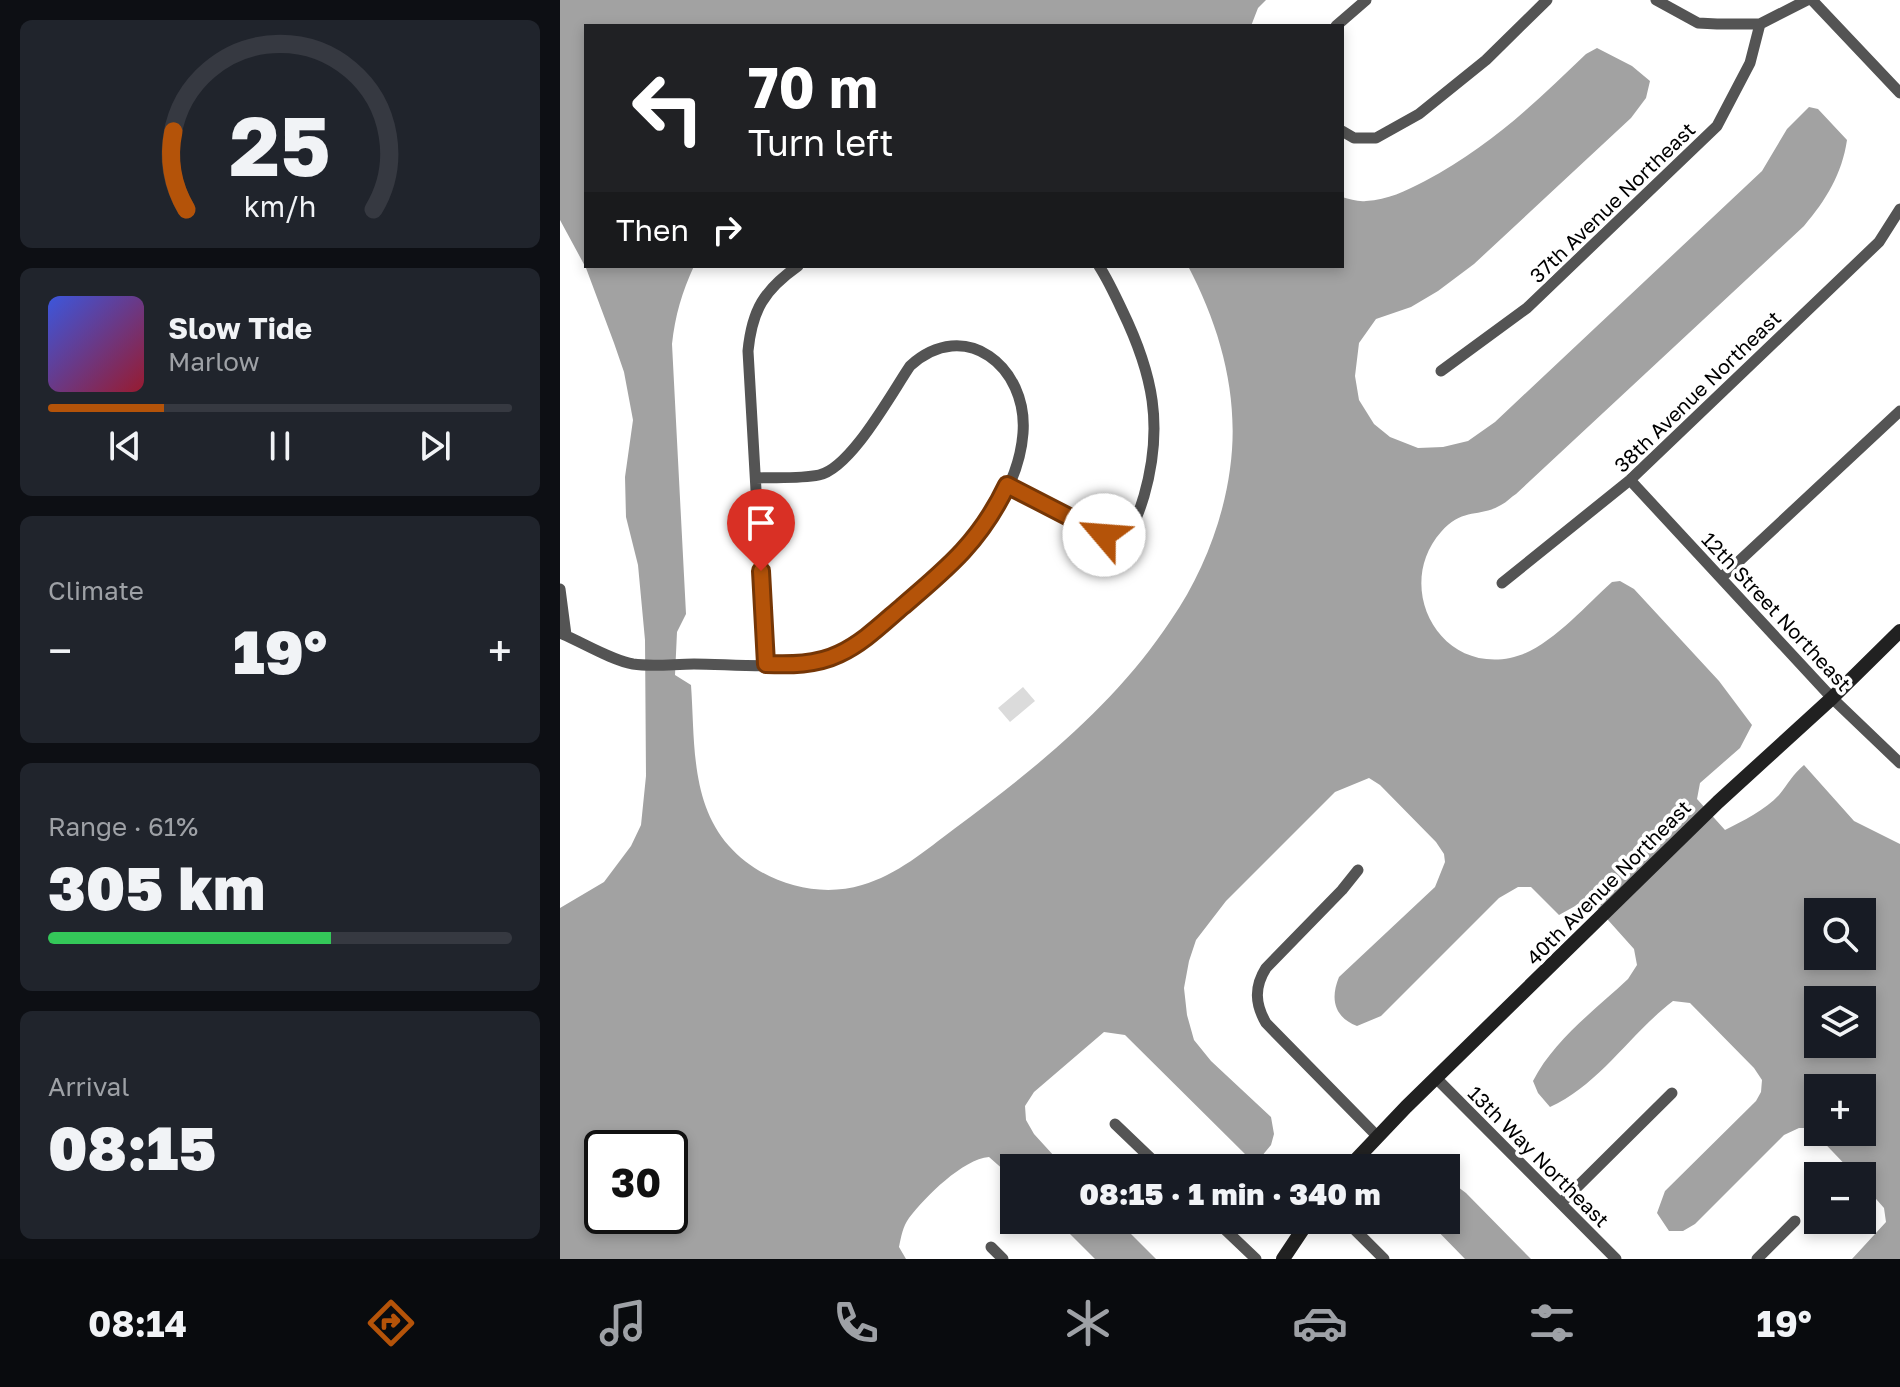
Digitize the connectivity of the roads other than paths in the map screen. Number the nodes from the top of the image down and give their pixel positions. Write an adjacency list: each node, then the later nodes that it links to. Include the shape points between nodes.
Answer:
1 (1366, 0): 5 (street)
2 (1547, 0): 8 (street, via 1486,60 1419,114 1376,138)
3 (1656, 0): 6 (street, via 1698,23)
4 (1810, 0): 6 (street); 7 (street)
5 (1338, 24)
6 (1760, 24): 12 (street, 37th Avenue Northeast, via 1750,63 1717,126 1527,308)
7 (1900, 93)
8 (1344, 132)
9 (1900, 209): 15 (street, 38th Avenue Northeast, via 1879,242)
10 (796, 268): 14 (street, via 768,291 749,335)
11 (1100, 268): 16 (street, via 1140,349 1152,390 1153,454 1139,510 1127,532 1113,538)
12 (1441, 371)
13 (1900, 411): 17 (street)
14 (756, 478): 16 (street, via 818,476 838,466 910,366 921,355 953,345 980,351 1000,364 1021,401 1023,435); 22 (street)
15 (1630, 480): 17 (street, 12th Street Northeast); 18 (street, 38th Avenue Northeast)
16 (1007, 485): 22 (street, via 983,529 960,556 862,640 826,659)
17 (1722, 577): 23 (street, 12th Street Northeast)
18 (1502, 583)
19 (560, 589): 21 (street)
20 (1900, 631): 23 (street, 40th Avenue Northeast)
21 (563, 634): 22 (street, via 631,664)
22 (766, 664)
23 (1832, 698): 24 (street, 12th Street Northeast); 26 (street, 40th Avenue Northeast)
24 (1900, 763)
25 (1358, 870): 29 (street, via 1259,978 1257,1001 1266,1023)
26 (1436, 1078): 29 (street, 40th Avenue Northeast); 32 (street, 13th Way Northeast)
27 (1672, 1093): 32 (street)
28 (1115, 1124): 30 (street)
29 (1377, 1136): 31 (street, 40th Avenue Northeast)
30 (1146, 1154)
31 (1361, 1154)
32 (1561, 1203): 42 (street, 13th Way Northeast)
33 (1795, 1221): 43 (street)
34 (1230, 1234): 39 (street)
35 (1300, 1234): 40 (street)
36 (1359, 1234): 41 (street)
37 (991, 1247): 38 (street)
38 (1003, 1259)
39 (1256, 1259)
40 (1283, 1259)
41 (1384, 1259)
42 (1616, 1259)
43 (1757, 1259)

